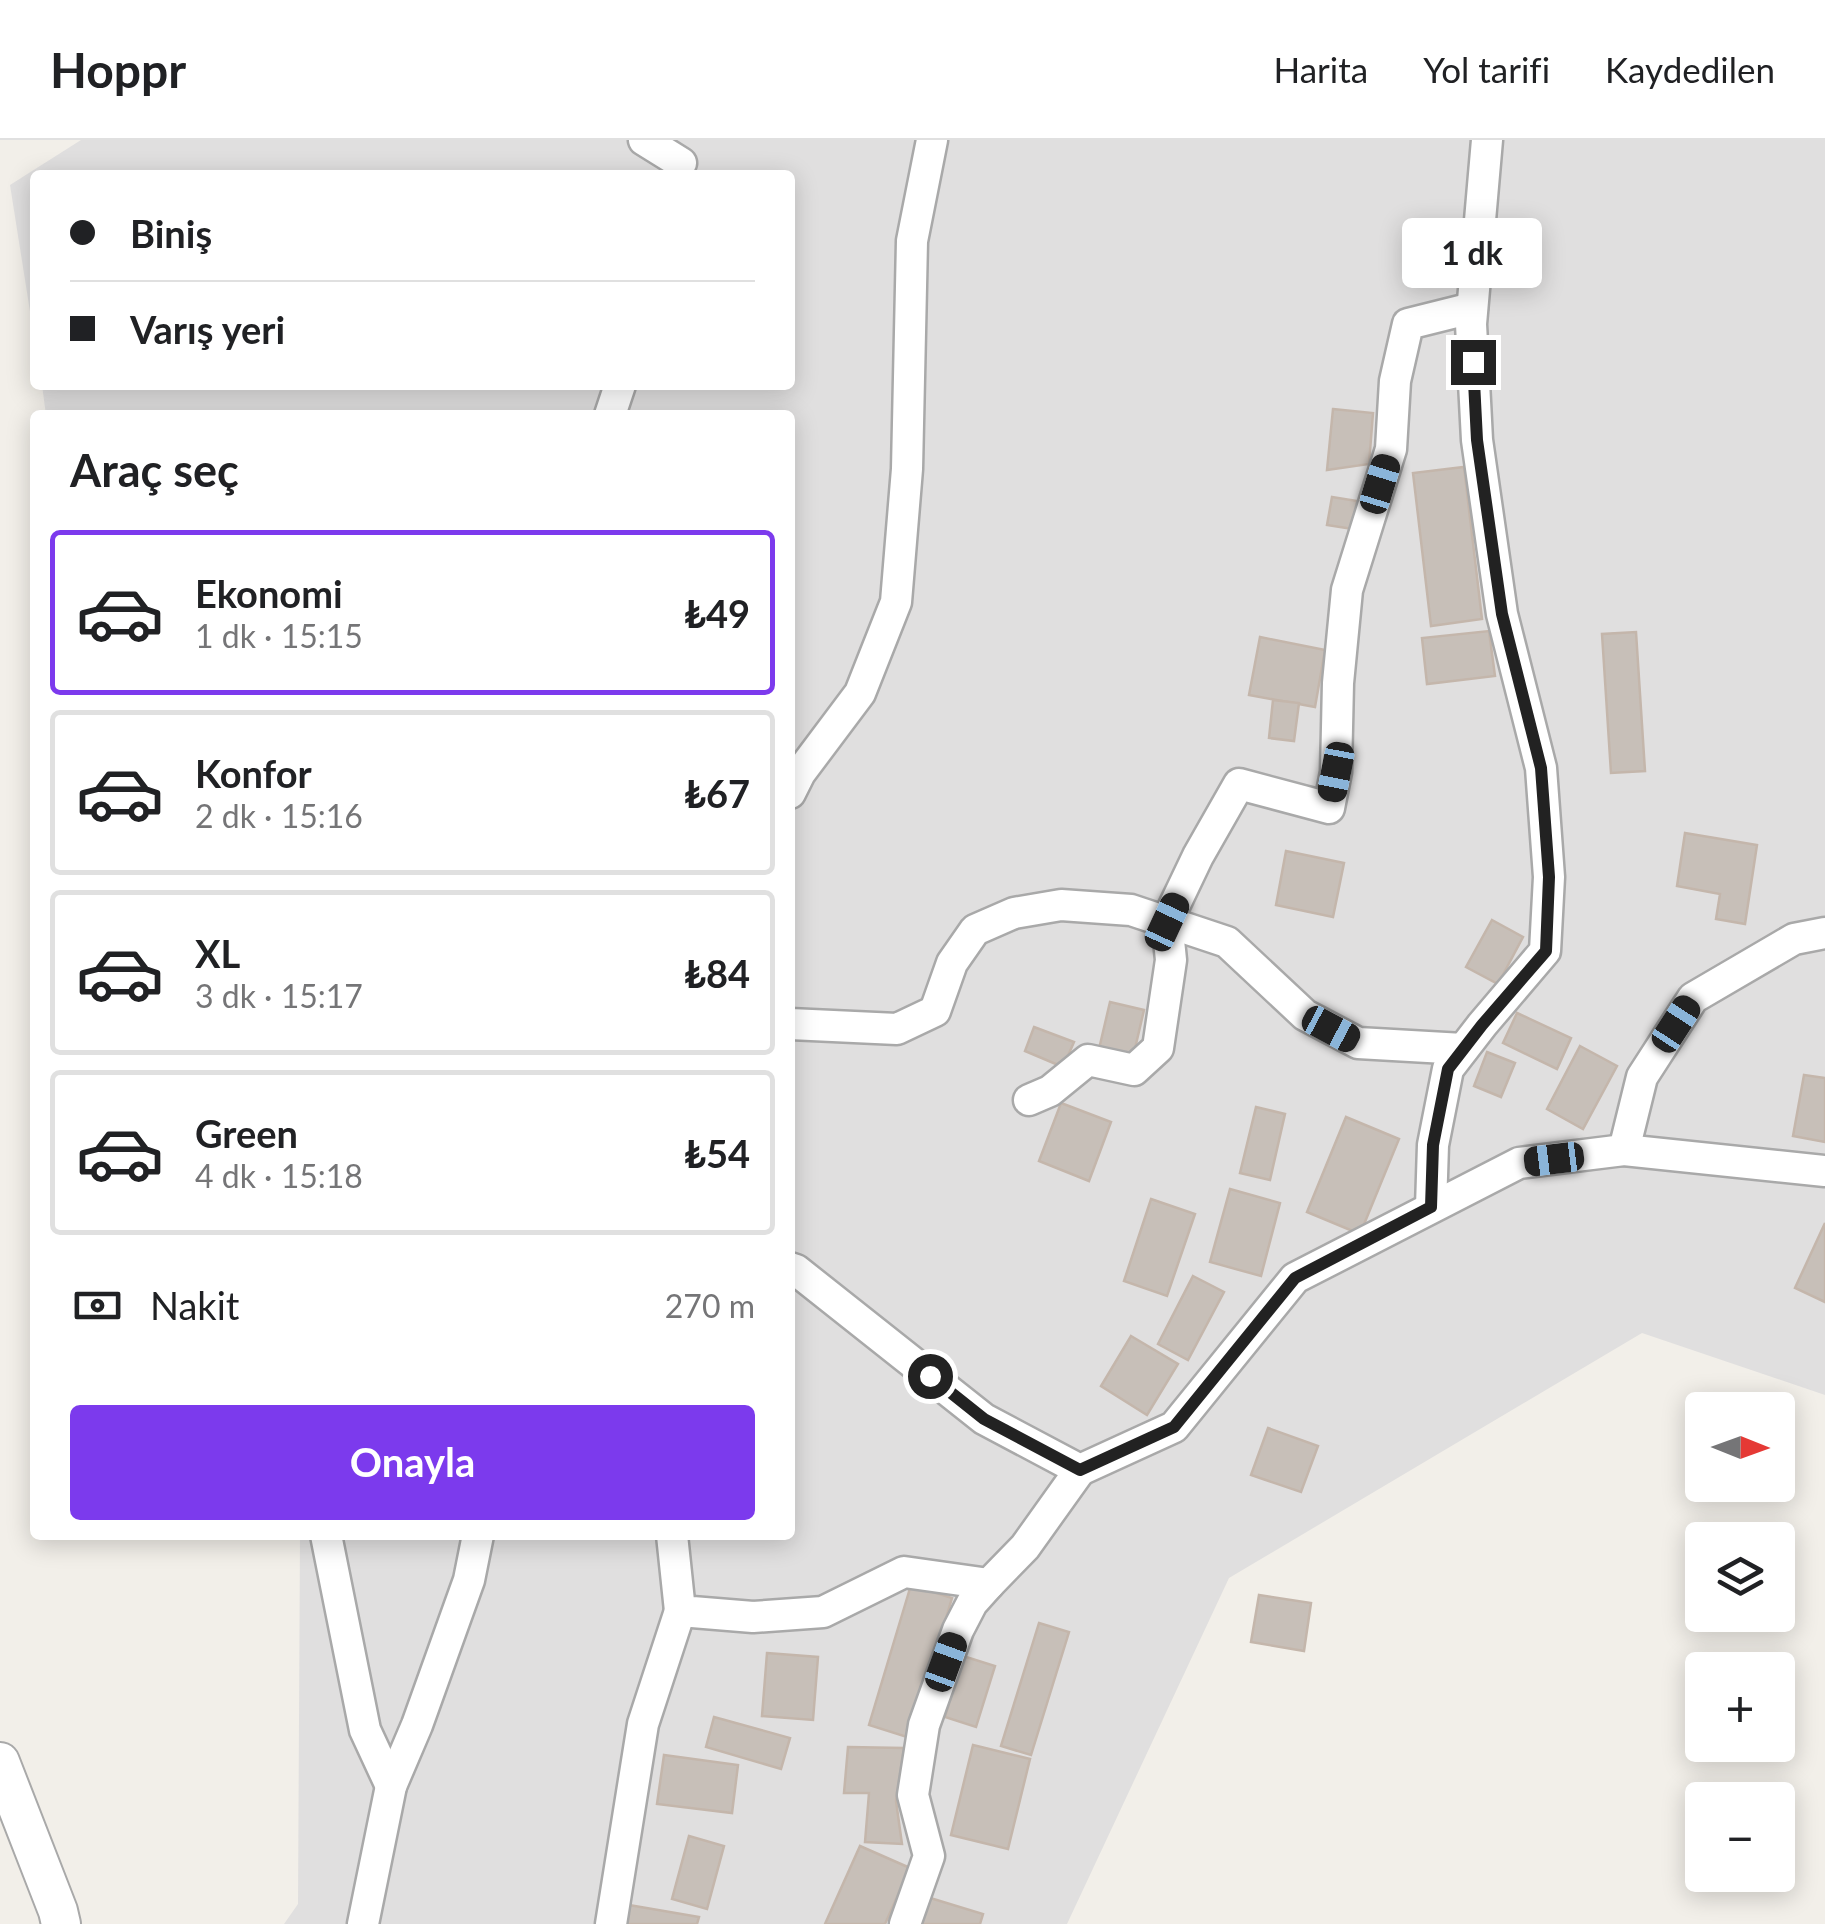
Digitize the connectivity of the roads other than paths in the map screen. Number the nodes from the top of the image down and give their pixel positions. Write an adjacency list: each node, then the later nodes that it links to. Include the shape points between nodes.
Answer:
1 (644, 140): 4 (street)
2 (932, 140): 6 (street, via 912,241 907,469 896,602 860,693)
3 (1487, 140): 5 (street)
4 (682, 159)
5 (1472, 308): 7 (street, via 1408,324 1390,449 1347,590 1329,808 1239,784); 10 (street, via 1477,440 1502,614 1541,768 1549,877 1546,951)
6 (795, 783)
7 (1167, 922): 9 (street, via 1131,910 1078,906 1014,912 975,930 952,963 935,1011 897,1029); 10 (street, via 1228,942 1305,1015 1358,1043); 11 (street, via 1171,960 1158,1048 1134,1070 1088,1060)
8 (1825, 933): 12 (street, via 1794,940 1693,998 1642,1077)
9 (795, 1024)
10 (1463, 1050): 14 (street, via 1448,1069 1433,1145)
11 (1029, 1100)
12 (1624, 1150): 13 (street); 14 (street, via 1519,1163)
13 (1825, 1171)
14 (1431, 1207): 16 (street, via 1295,1278 1174,1427)
15 (795, 1270): 16 (street, via 984,1419)
16 (1080, 1470): 20 (street, via 1025,1547)
17 (327, 1540): 23 (street, via 365,1730)
18 (477, 1540): 23 (street, via 469,1580)
19 (673, 1540): 21 (street)
20 (989, 1584): 21 (street, via 904,1572 823,1612 753,1617); 27 (street, via 958,1630 924,1725 913,1796 929,1856)
21 (680, 1611): 26 (street, via 643,1724)
22 (0, 1762): 24 (street)
23 (391, 1786): 25 (street)
24 (61, 1924)
25 (363, 1924)
26 (611, 1924)
27 (906, 1924)

